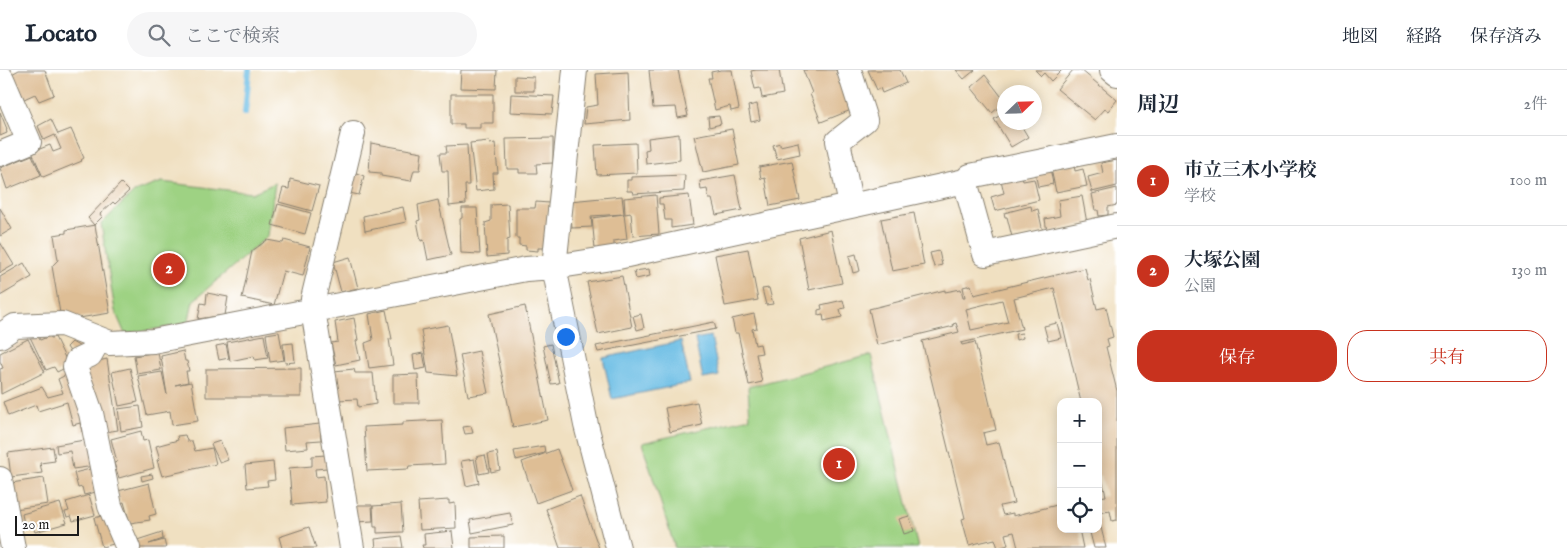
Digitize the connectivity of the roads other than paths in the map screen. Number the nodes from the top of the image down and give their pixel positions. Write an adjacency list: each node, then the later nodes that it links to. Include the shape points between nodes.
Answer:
1 (574, 70): 12 (street)
2 (849, 70): 10 (street, via 865,120 838,141)
3 (1112, 70): 4 (street)
4 (1117, 74)
5 (2, 79): 8 (street, via 29,142)
6 (353, 133): 13 (street, via 313,298)
7 (1117, 146): 9 (street, via 970,176)
8 (0, 154)
9 (965, 181): 10 (street); 11 (street, via 985,254)
10 (851, 206): 12 (street, via 618,258)
11 (1117, 226)
12 (554, 267): 13 (street, via 526,269); 20 (street, via 586,424)
13 (313, 310): 15 (street, via 153,341 110,343); 19 (street)
14 (0, 336): 15 (street, via 15,326 62,324)
15 (99, 339): 18 (street, via 90,355 78,361 75,367 91,413 110,506)
16 (0, 479): 17 (street)
17 (13, 548)
18 (128, 548)
19 (352, 548)
20 (618, 548)

